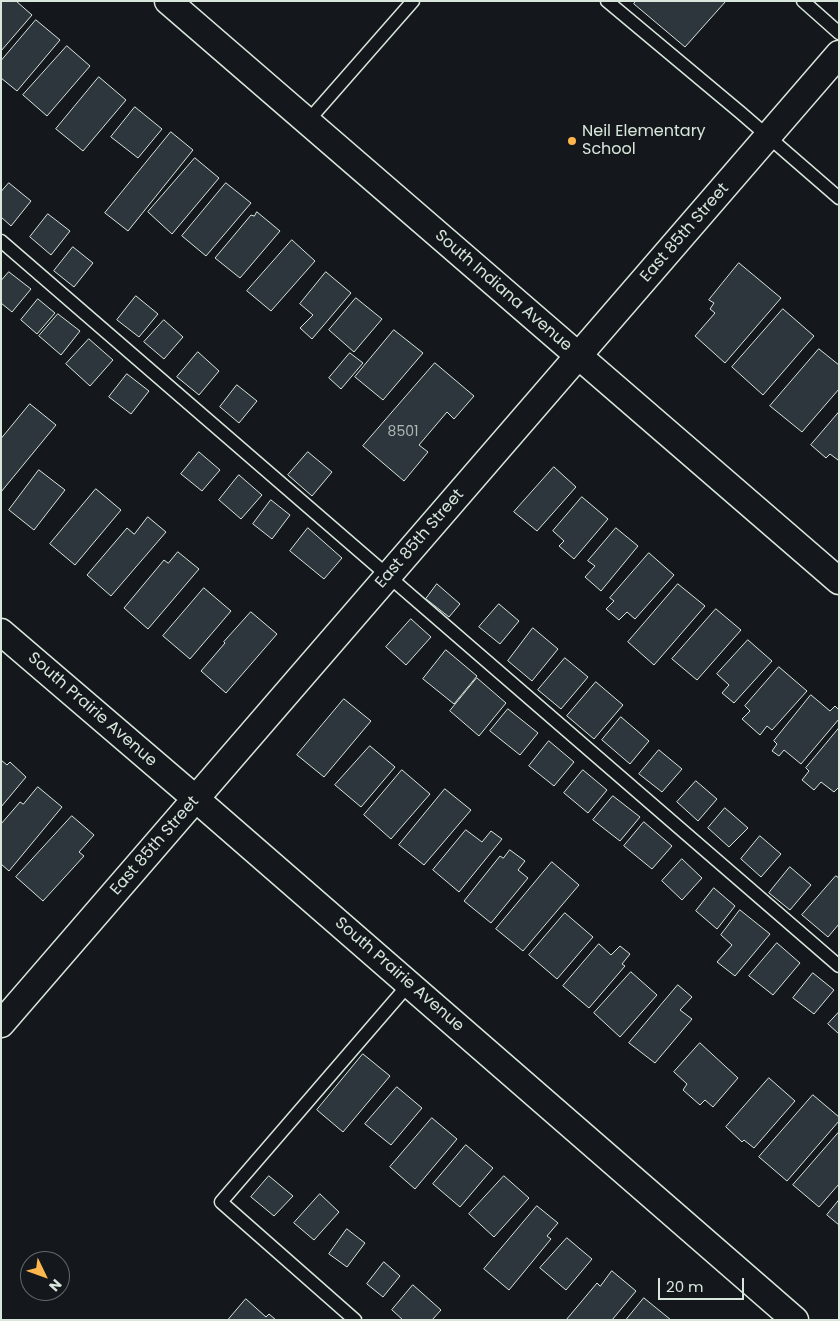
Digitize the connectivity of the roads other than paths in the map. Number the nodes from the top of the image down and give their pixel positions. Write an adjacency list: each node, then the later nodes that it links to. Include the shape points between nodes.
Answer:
1 (168, 1): 7 (street, South Indiana Avenue)
2 (413, 1): 7 (lane)
3 (607, 1): 8 (lane)
4 (803, 1): 5 (lane)
5 (839, 33)
6 (839, 54): 8 (street, East 85th Street)
7 (307, 122): 11 (street, South Indiana Avenue)
8 (768, 136): 9 (lane); 11 (street, East 85th Street)
9 (839, 198)
10 (1, 241): 12 (lane)
11 (578, 356): 12 (street, East 85th Street); 13 (street, South Indiana Avenue)
12 (388, 576): 15 (street, East 85th Street); 16 (lane)
13 (839, 582)
14 (1, 632): 15 (street, South Prairie Avenue)
15 (196, 798): 17 (street, South Prairie Avenue); 18 (street, East 85th Street)
16 (839, 966)
17 (409, 984): 19 (lane, via 220,1202); 20 (street, South Prairie Avenue)
18 (3, 1020)
19 (355, 1320)
20 (795, 1320)

